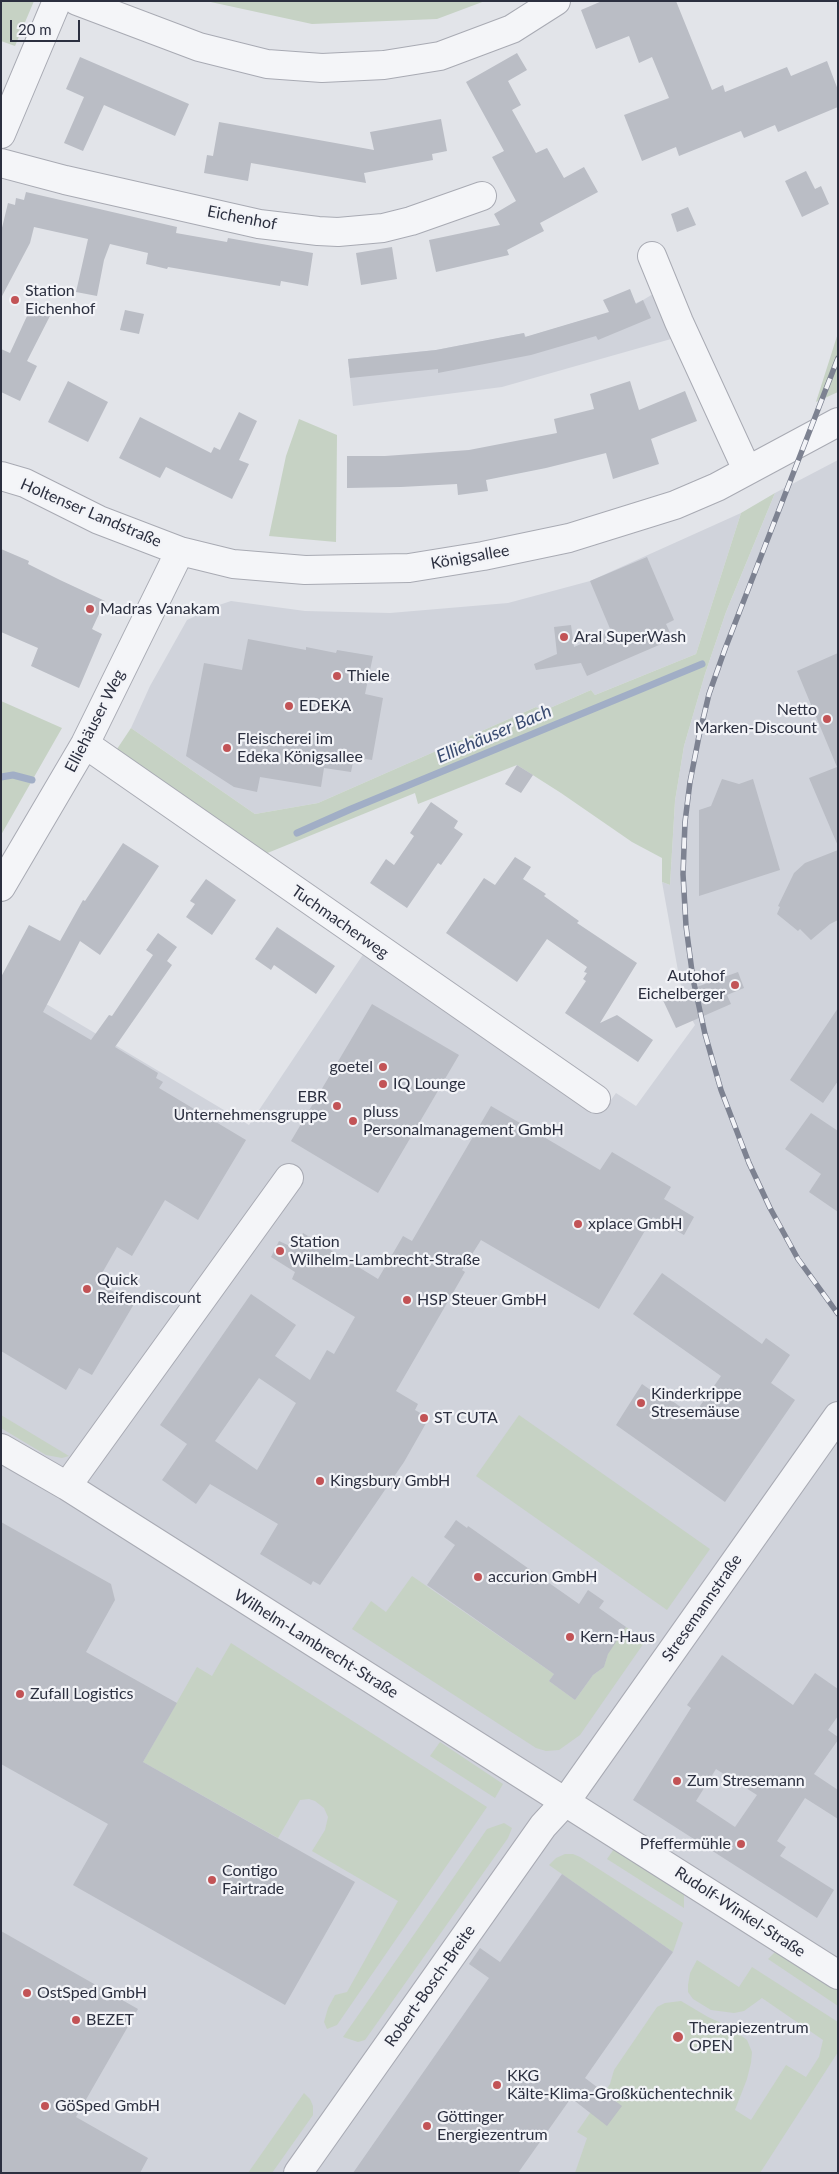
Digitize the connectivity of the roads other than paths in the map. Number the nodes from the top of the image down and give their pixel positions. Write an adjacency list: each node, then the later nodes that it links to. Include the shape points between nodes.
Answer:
1 (57, 1): 4 (street)
2 (77, 1): 3 (street, via 199,47 267,64 322,68 384,65 440,56 512,29)
3 (556, 1)
4 (1, 134)
5 (1, 163): 6 (street, Eichenhof, via 259,224 338,232 412,222)
6 (482, 196)
7 (652, 256): 9 (street)
8 (838, 422): 9 (street, Königsallee)
9 (748, 470): 11 (street, Königsallee, via 675,505 569,538 409,568 305,570 233,564)
10 (1, 476): 11 (street, Holtenser Landstraße, via 25,484 99,520)
11 (180, 551): 12 (street, Elliehäuser Weg)
12 (85, 744): 13 (street, Elliehäuser Weg); 14 (street, Tuchmacherweg)
13 (1, 887)
14 (596, 1099)
15 (289, 1178): 18 (street)
16 (838, 1416): 19 (street, Stresemannstraße)
17 (1, 1448): 18 (street, Wilhelm-Lambrecht-Straße)
18 (67, 1486): 19 (street, Wilhelm-Lambrecht-Straße)
19 (566, 1801): 20 (street, Rudolf-Winkel-Straße); 21 (street, Robert-Bosch-Breite, via 543,1826)
20 (838, 1975)
21 (298, 2173)

